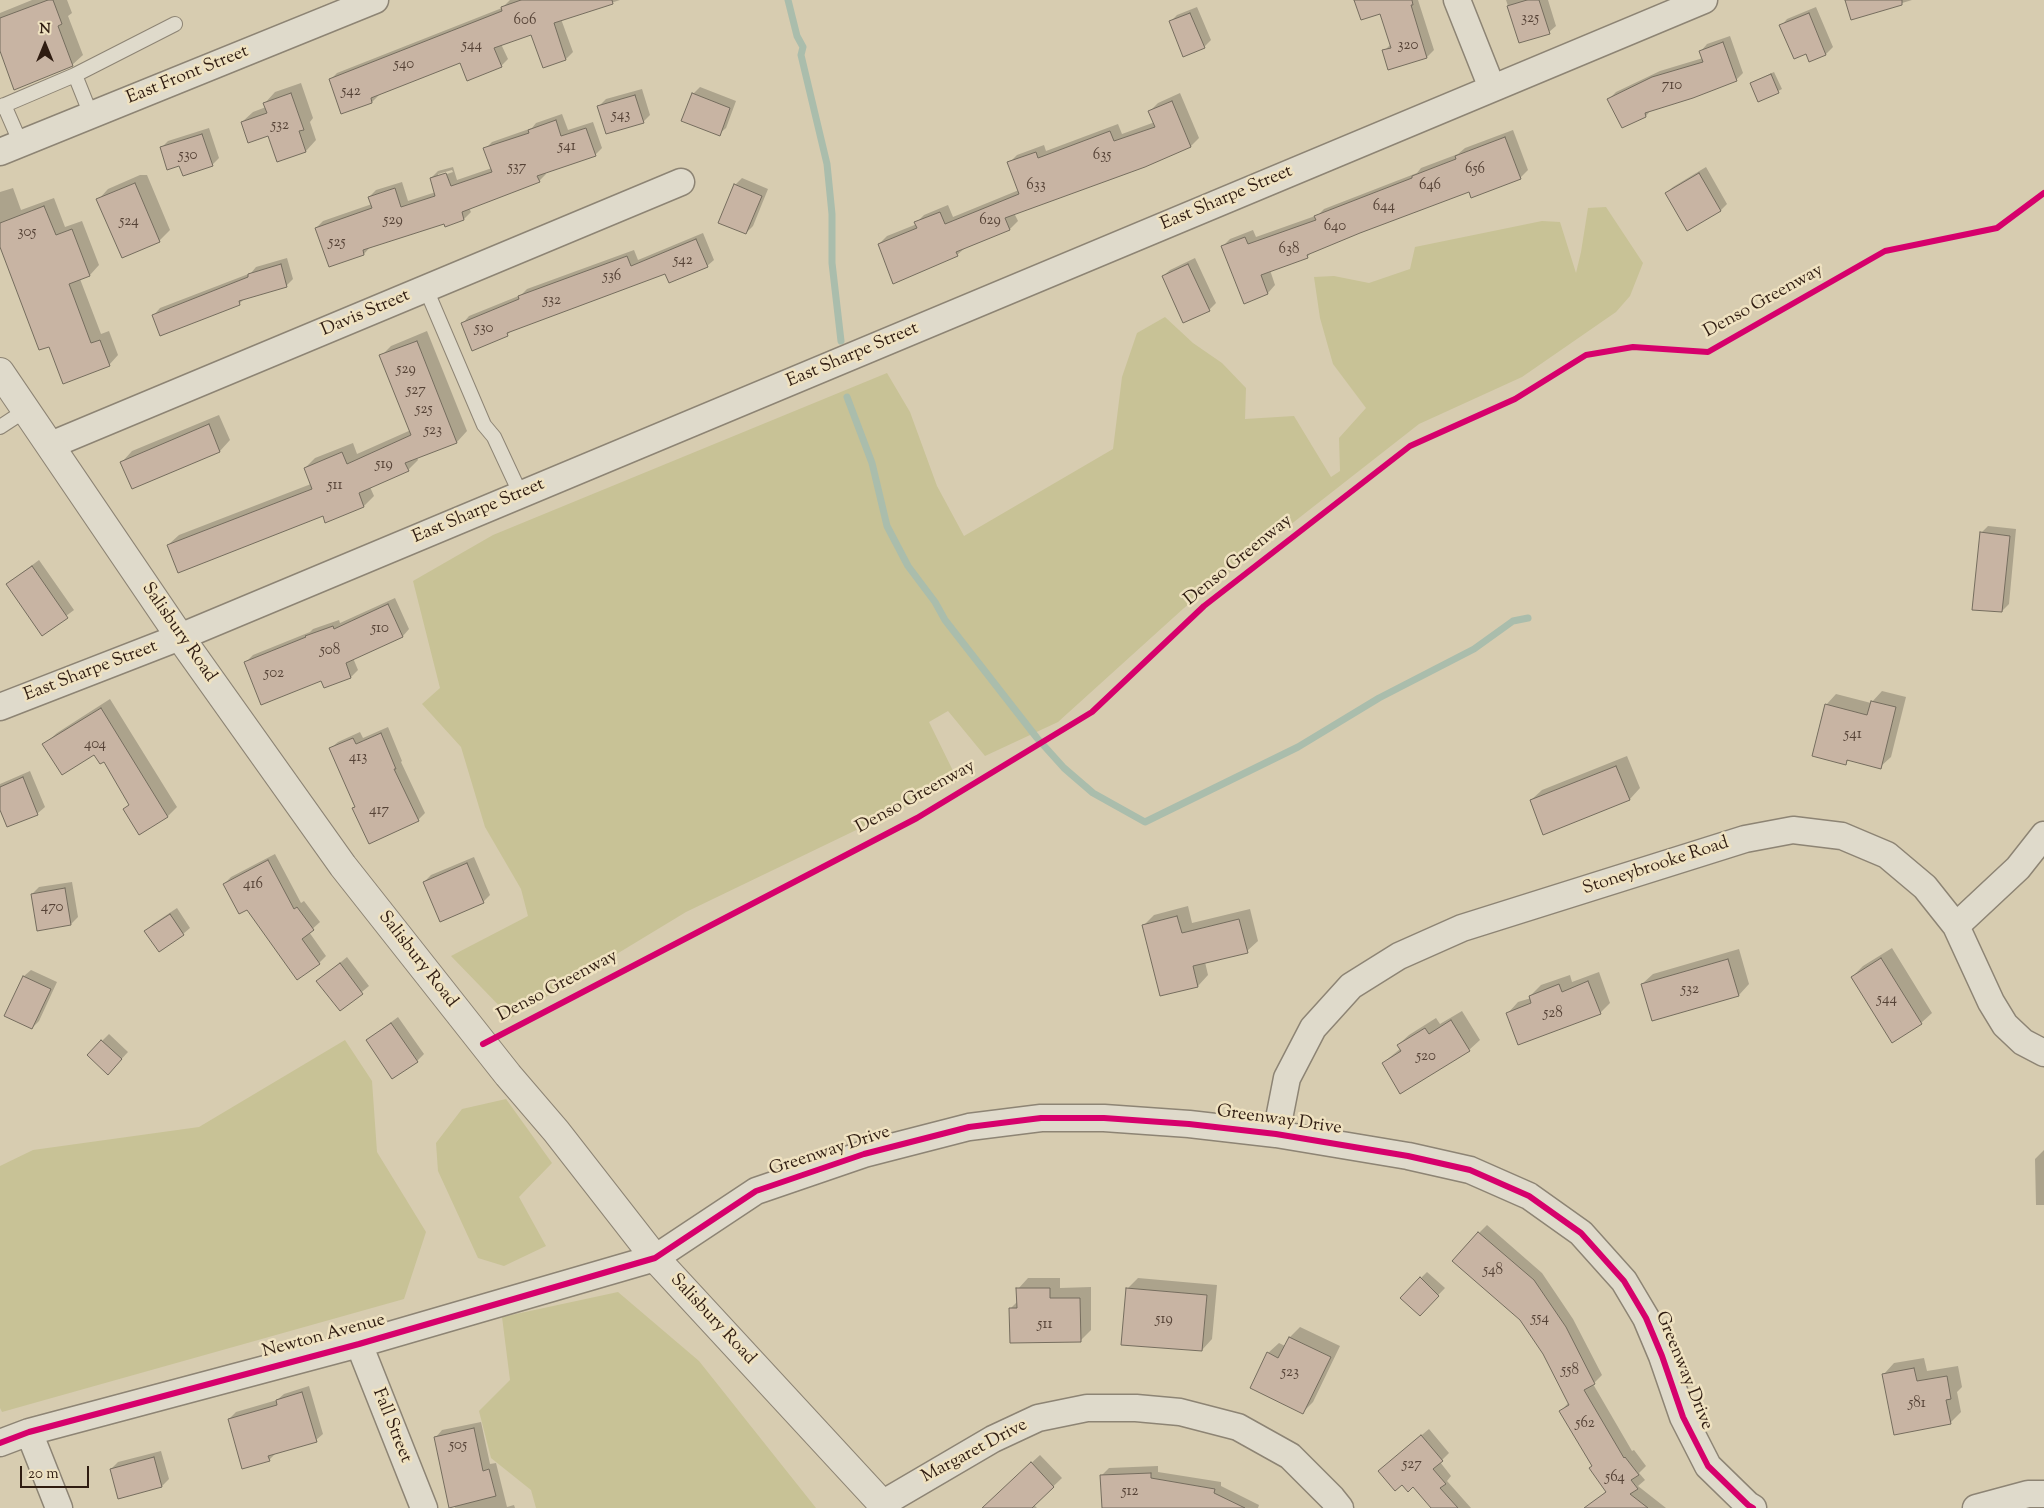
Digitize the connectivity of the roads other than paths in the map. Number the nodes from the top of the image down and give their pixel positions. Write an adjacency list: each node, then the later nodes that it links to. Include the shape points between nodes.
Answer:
1 (375, 0): 8 (street, East Front Street)
2 (1457, 0): 6 (street)
3 (1704, 0): 6 (street, East Sharpe Street)
4 (175, 24): 5 (lane)
5 (75, 75): 7 (lane); 8 (lane)
6 (1492, 88): 16 (street, East Sharpe Street)
7 (2, 106): 9 (lane)
8 (91, 115): 9 (street, East Front Street)
9 (10, 148)
10 (681, 182): 11 (street, Davis Street)
11 (426, 289): 15 (street, Davis Street); 16 (lane, via 484,425 494,437)
12 (0, 372): 13 (street, Salisbury Road)
13 (26, 410): 14 (lane); 15 (street, Salisbury Road)
14 (0, 427)
15 (51, 445): 17 (street, Salisbury Road)
16 (521, 495): 17 (street, East Sharpe Street)
17 (180, 637): 18 (street, East Sharpe Street); 23 (street, Salisbury Road, via 343,866)
18 (0, 707)
19 (2044, 835): 20 (street, via 2018,868)
20 (1956, 926): 21 (street, Stoneybrooke Road, via 2005,1025 2023,1042); 22 (street, Stoneybrooke Road, via 1925,887 1887,856 1842,836 1793,830 1744,839 1462,928 1400,956 1351,986 1313,1028 1287,1078)
21 (2044, 1053)
22 (1276, 1134): 23 (street, Greenway Drive, via 1104,1118 1041,1118 969,1127 864,1154 756,1191); 32 (street, Greenway Drive, via 1470,1170 1529,1196 1581,1234 1624,1281 1646,1318 1683,1416 1708,1466)
23 (655, 1258): 24 (street, Newton Avenue); 28 (street, Salisbury Road)
24 (359, 1344): 25 (street, Newton Avenue); 30 (street, Fall Street)
25 (29, 1432): 26 (street, Newton Avenue); 29 (street)
26 (0, 1443)
27 (2044, 1494): 33 (street, via 2028,1494)
28 (884, 1506): 31 (street, Margaret Drive, via 993,1439 1038,1418 1087,1408 1136,1408 1180,1412 1238,1427 1290,1456)
29 (59, 1508)
30 (424, 1508)
31 (1340, 1508)
32 (1753, 1508)
33 (1976, 1508)

